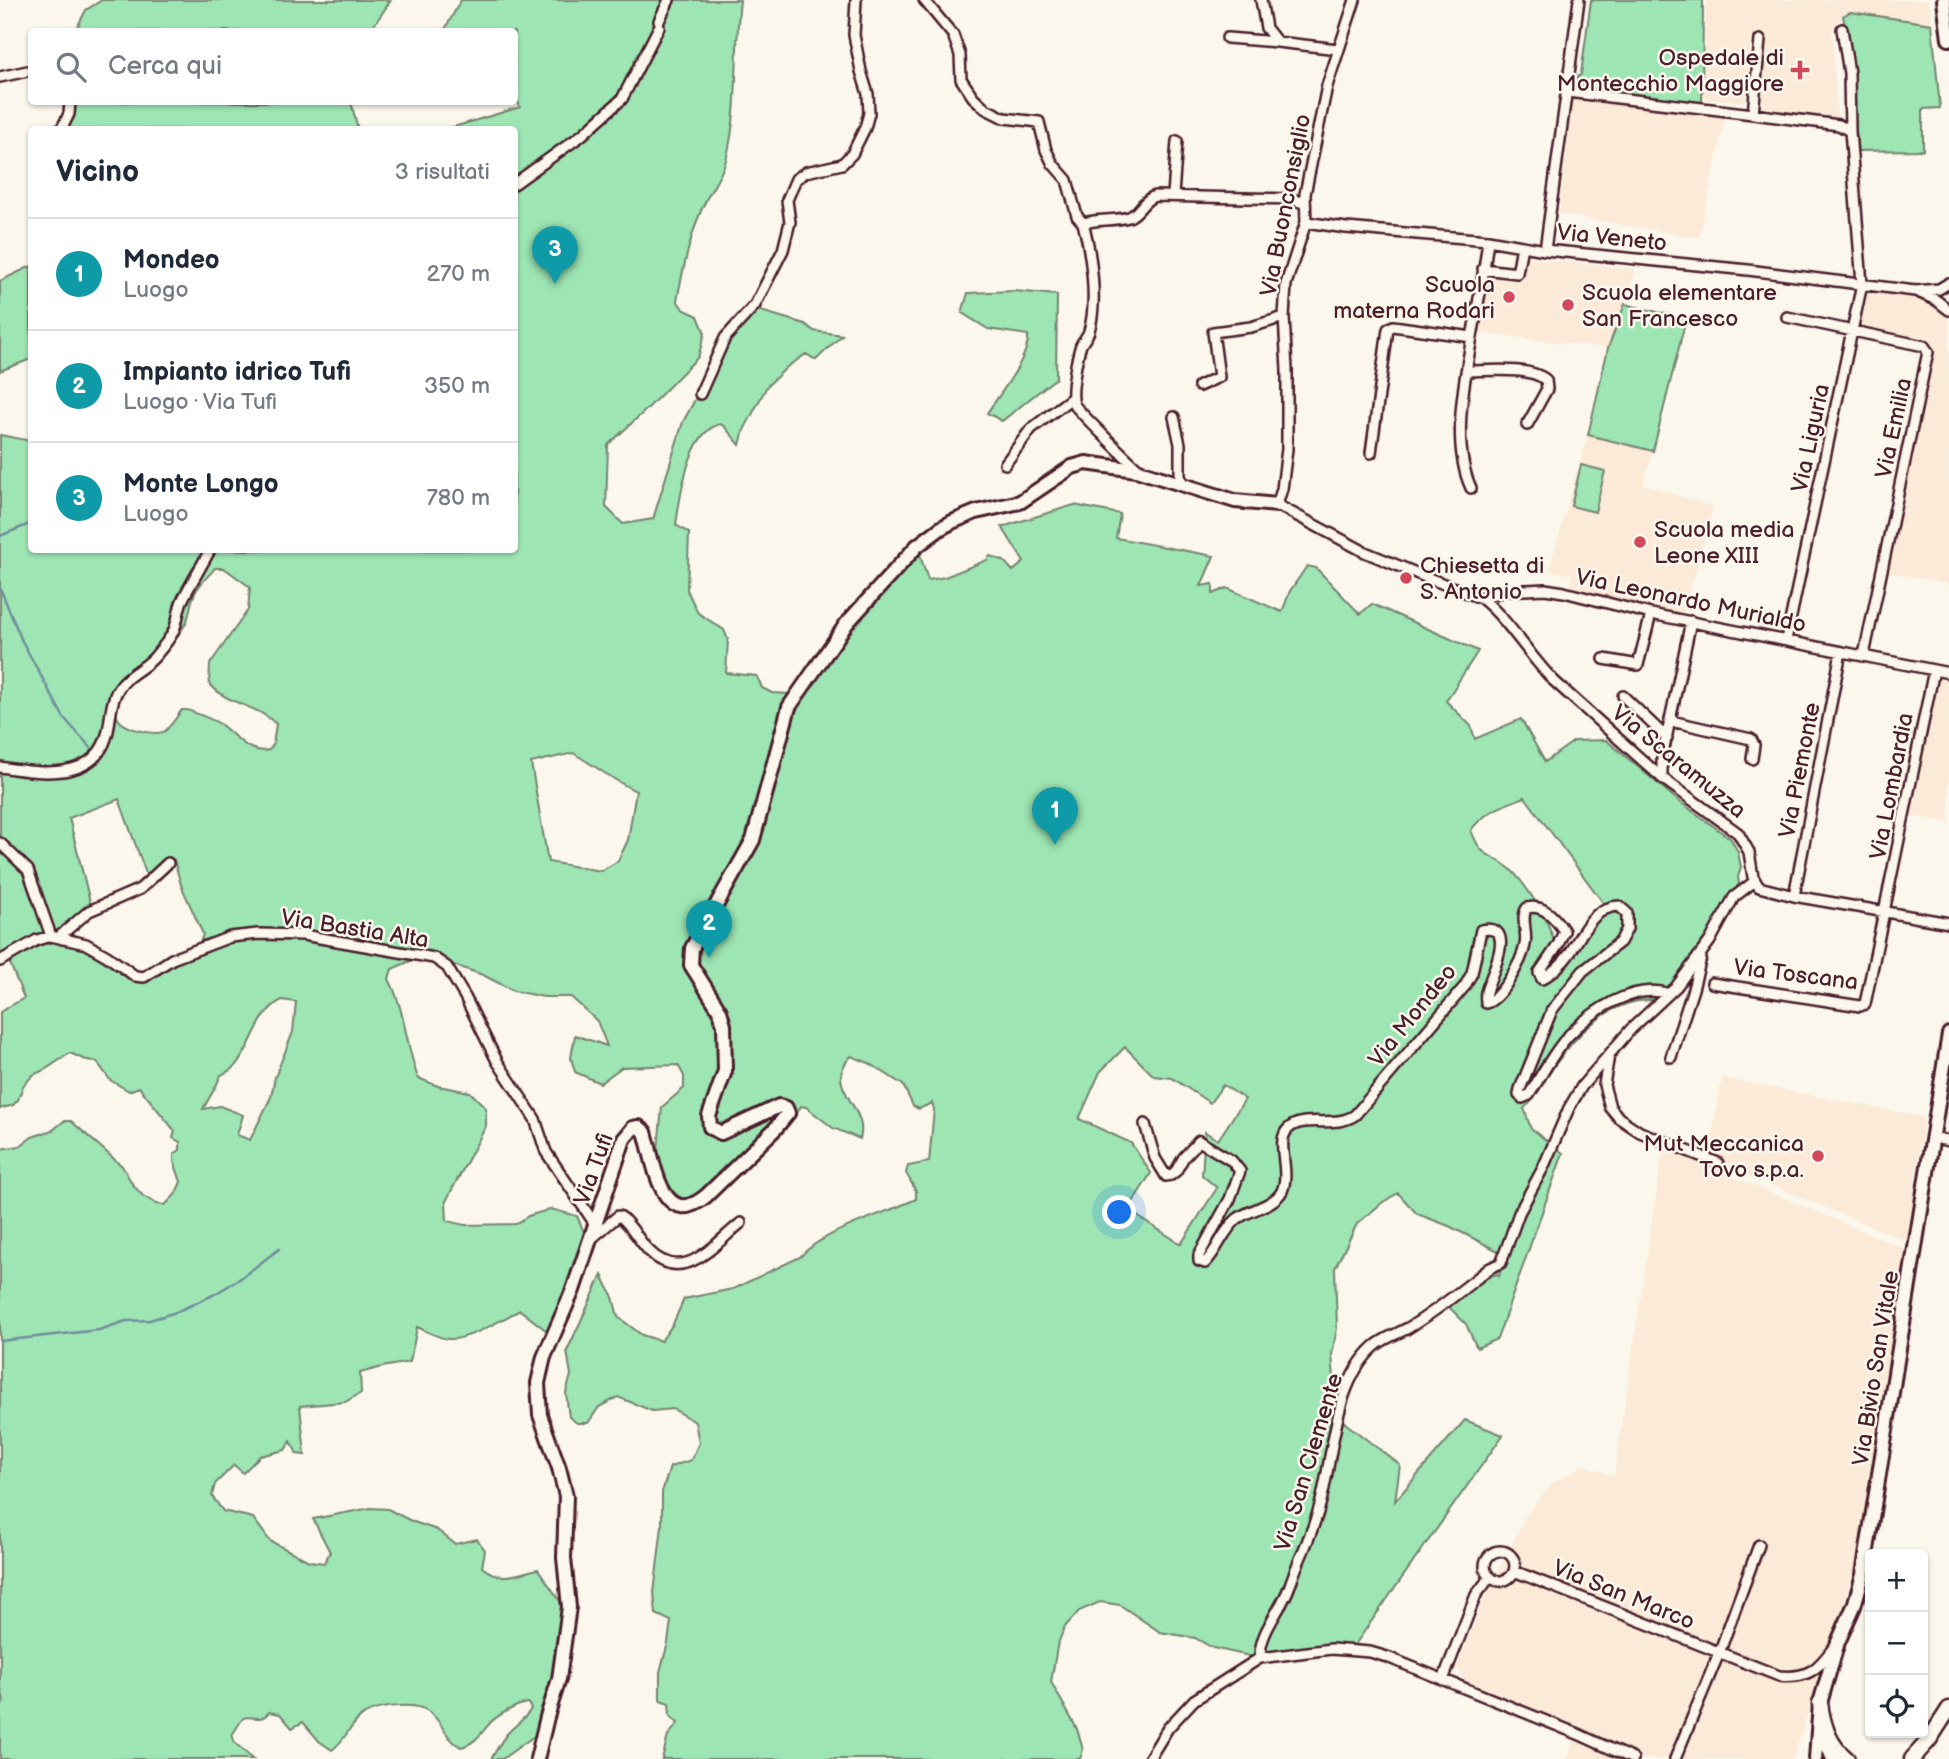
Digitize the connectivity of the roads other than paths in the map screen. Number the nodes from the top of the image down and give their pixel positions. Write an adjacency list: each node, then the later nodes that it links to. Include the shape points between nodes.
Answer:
1 (669, 0): 22 (street, via 622,99 590,130)
2 (856, 0): 41 (street, via 854,35 868,94 865,128 842,164 796,178 787,200 790,222 783,250 755,305 725,338)
3 (924, 0): 26 (street, via 953,35 961,79 973,97 1004,118 1039,122 1048,156 1068,180)
4 (1261, 0): 12 (street, via 1266,28)
5 (1355, 0): 13 (street, Via Buonconsiglio)
6 (1579, 0): 16 (street)
7 (1944, 0): 10 (street)
8 (1842, 29): 20 (street, Via Liguria, via 1849,73)
9 (1227, 38): 12 (street)
10 (1949, 39)
11 (1760, 40): 18 (street)
12 (1277, 42): 13 (street)
13 (1338, 49): 24 (street, Via Buonconsiglio)
14 (28, 71): 15 (street)
15 (0, 77)
16 (1566, 92): 18 (street); 29 (street)
17 (70, 105): 19 (street)
18 (1753, 114): 20 (street, via 1839,125)
19 (63, 126)
20 (1850, 131): 32 (street, Via Liguria)
21 (1177, 141): 23 (street)
22 (518, 181)
23 (1173, 195): 24 (street); 26 (street, via 1149,198 1127,217)
24 (1303, 203): 25 (street, Via Buonconsiglio)
25 (1306, 222): 27 (street, Via Veneto); 35 (street, Via Buonconsiglio, via 1286,284)
26 (1083, 223): 42 (street, via 1093,293)
27 (1488, 240): 28 (street, Via Veneto); 30 (street)
28 (1522, 246): 29 (street, Via Veneto); 30 (street, via 1517,273)
29 (1545, 250): 32 (street, Via Veneto)
30 (1483, 269): 38 (street)
31 (1949, 283): 33 (street, Via Veneto, via 1935,290)
32 (1862, 284): 33 (street, Via Veneto); 37 (street, Via Liguria)
33 (1915, 291): 34 (street, Via Veneto)
34 (1949, 310)
35 (1284, 317): 40 (street, via 1213,332 1219,377); 50 (street, Via Buonconsiglio, via 1287,449)
36 (1787, 317): 37 (street, Via Emilia)
37 (1852, 332): 55 (street, Via Liguria); 57 (street, Via Emilia, via 1924,346 1928,352)
38 (1472, 337): 39 (street); 45 (street, via 1388,329)
39 (1466, 371): 44 (street, via 1520,372 1546,380 1547,389); 49 (street, via 1461,420)
40 (1199, 386)
41 (700, 394)
42 (1073, 397): 46 (street, via 1031,429); 47 (street, via 1082,415)
43 (1174, 416): 48 (street)
44 (1527, 425)
45 (1371, 453)
46 (1005, 464)
47 (1147, 473): 48 (street); 87 (street, Via Tufi, via 1093,464 1072,467 1020,502 976,512 941,528 905,558 847,623 789,707 753,839 692,948 691,965 724,1025 725,1071 709,1116 710,1127 721,1133 779,1106 787,1109 787,1116 706,1196 685,1206 666,1199 645,1132 633,1128 624,1139)
48 (1183, 485): 50 (street, via 1235,501)
49 (1471, 488)
50 (1277, 505): 52 (street, Via Leonardo Murialdo, via 1365,552)
51 (208, 553): 65 (street, via 194,575 172,633 155,658 132,672 119,687 104,744 93,758 76,769 48,774)
52 (1481, 597): 53 (street, Via Leonardo Murialdo, via 1545,589); 66 (street, Via Scaramuzza, via 1554,681)
53 (1651, 614): 54 (street, Via Leonardo Murialdo); 58 (street, via 1638,665)
54 (1691, 621): 55 (street, Via Leonardo Murialdo); 62 (street)
55 (1786, 640): 56 (street, Via Leonardo Murialdo)
56 (1841, 652): 57 (street, Via Leonardo Murialdo); 70 (street, Via Piemonte)
57 (1864, 655): 59 (street, Via Leonardo Murialdo)
58 (1604, 659)
59 (1934, 670): 60 (street, Via Leonardo Murialdo); 71 (street, Via Lombardia)
60 (1949, 673)
61 (1623, 696): 63 (street)
62 (1671, 721): 63 (street); 64 (street, via 1751,739)
63 (1667, 738): 66 (street)
64 (1752, 759)
65 (0, 767)
66 (1662, 778): 69 (street, Via Scaramuzza, via 1738,833 1749,852)
67 (0, 843): 73 (street, via 28,870)
68 (168, 863): 74 (street, via 140,889 89,911)
69 (1755, 881): 70 (street, via 1765,889); 75 (street, Via San Clemente, via 1734,897)
70 (1794, 895): 71 (street)
71 (1886, 910): 72 (street); 77 (street, Via Toscana, via 1863,1006)
72 (1949, 923)
73 (51, 936): 74 (street, Via Bastia Alta); 76 (street)
74 (62, 939): 87 (street, Via Bastia Alta, via 86,944 135,976 148,976 172,959 246,934 303,935 434,958 447,967 497,1061 535,1119 546,1152)
75 (1702, 953): 78 (street, Via San Clemente); 81 (street)
76 (0, 961)
77 (1712, 983)
78 (1667, 993): 80 (street, Via San Clemente); 82 (street, Via Mondeo, via 1628,995 1590,1017 1570,1034 1529,1095 1522,1098 1520,1088 1552,1010 1583,971 1620,942 1627,929 1627,913 1610,906 1596,914 1569,955 1542,979 1539,973 1564,931 1544,910 1527,908 1523,952 1503,988 1486,1003 1501,943 1495,933 1482,930 1471,978 1459,993 1355,1115 1288,1129 1283,1138 1286,1174 1281,1193 1237,1219 1205,1263 1199,1261 1199,1255 1240,1171 1199,1141 1174,1174 1166,1175 1155,1158)
79 (1949, 1034): 83 (street, Via Bivio San Vitale)
80 (1609, 1054): 85 (street, via 1604,1085 1613,1112 1640,1132); 94 (street, Via San Clemente, via 1569,1108 1519,1213 1501,1263 1408,1328 1375,1345 1351,1379 1337,1417 1320,1507 1288,1592 1264,1635)
81 (1671, 1057)
82 (1145, 1124)
83 (1934, 1138): 84 (street); 92 (street, Via Bivio San Vitale, via 1863,1575)
84 (1949, 1141)
85 (1718, 1163)
86 (741, 1223): 88 (street, via 702,1258 676,1265 660,1260 618,1216)
87 (595, 1224): 88 (street, Via Tufi)
88 (589, 1240): 99 (street, Via Tufi, via 538,1382 540,1415 566,1496 564,1558 569,1607 562,1665)
89 (1759, 1545): 93 (street, Via San Marco)
90 (1514, 1571): 91 (street, via 1503,1580); 91 (street, Via San Marco, via 1509,1553 1496,1551 1485,1564); 93 (street, Via San Marco)
91 (1490, 1577): 95 (street, Via San Marco, via 1476,1595)
92 (1838, 1642): 93 (street, Via San Marco, via 1814,1670 1795,1677 1779,1676); 96 (street, Via Bivio San Vitale)
93 (1719, 1653): 102 (street, Via San Marco)
94 (1260, 1658): 95 (street, via 1331,1649 1370,1653); 100 (street, via 1194,1700 1168,1728)
95 (1443, 1680): 101 (street)
96 (1819, 1703): 103 (street, Via Bivio San Vitale); 104 (street, Via Bivio San Vitale, via 1824,1741); 105 (main road, via 1832,1743)
97 (1949, 1709): 98 (main road)
98 (1929, 1740): 106 (main road); 107 (main road)
99 (537, 1759)
100 (1149, 1759)
101 (1633, 1759)
102 (1675, 1759)
103 (1816, 1759)
104 (1833, 1759)
105 (1847, 1759)
106 (1905, 1759)
107 (1912, 1759)

